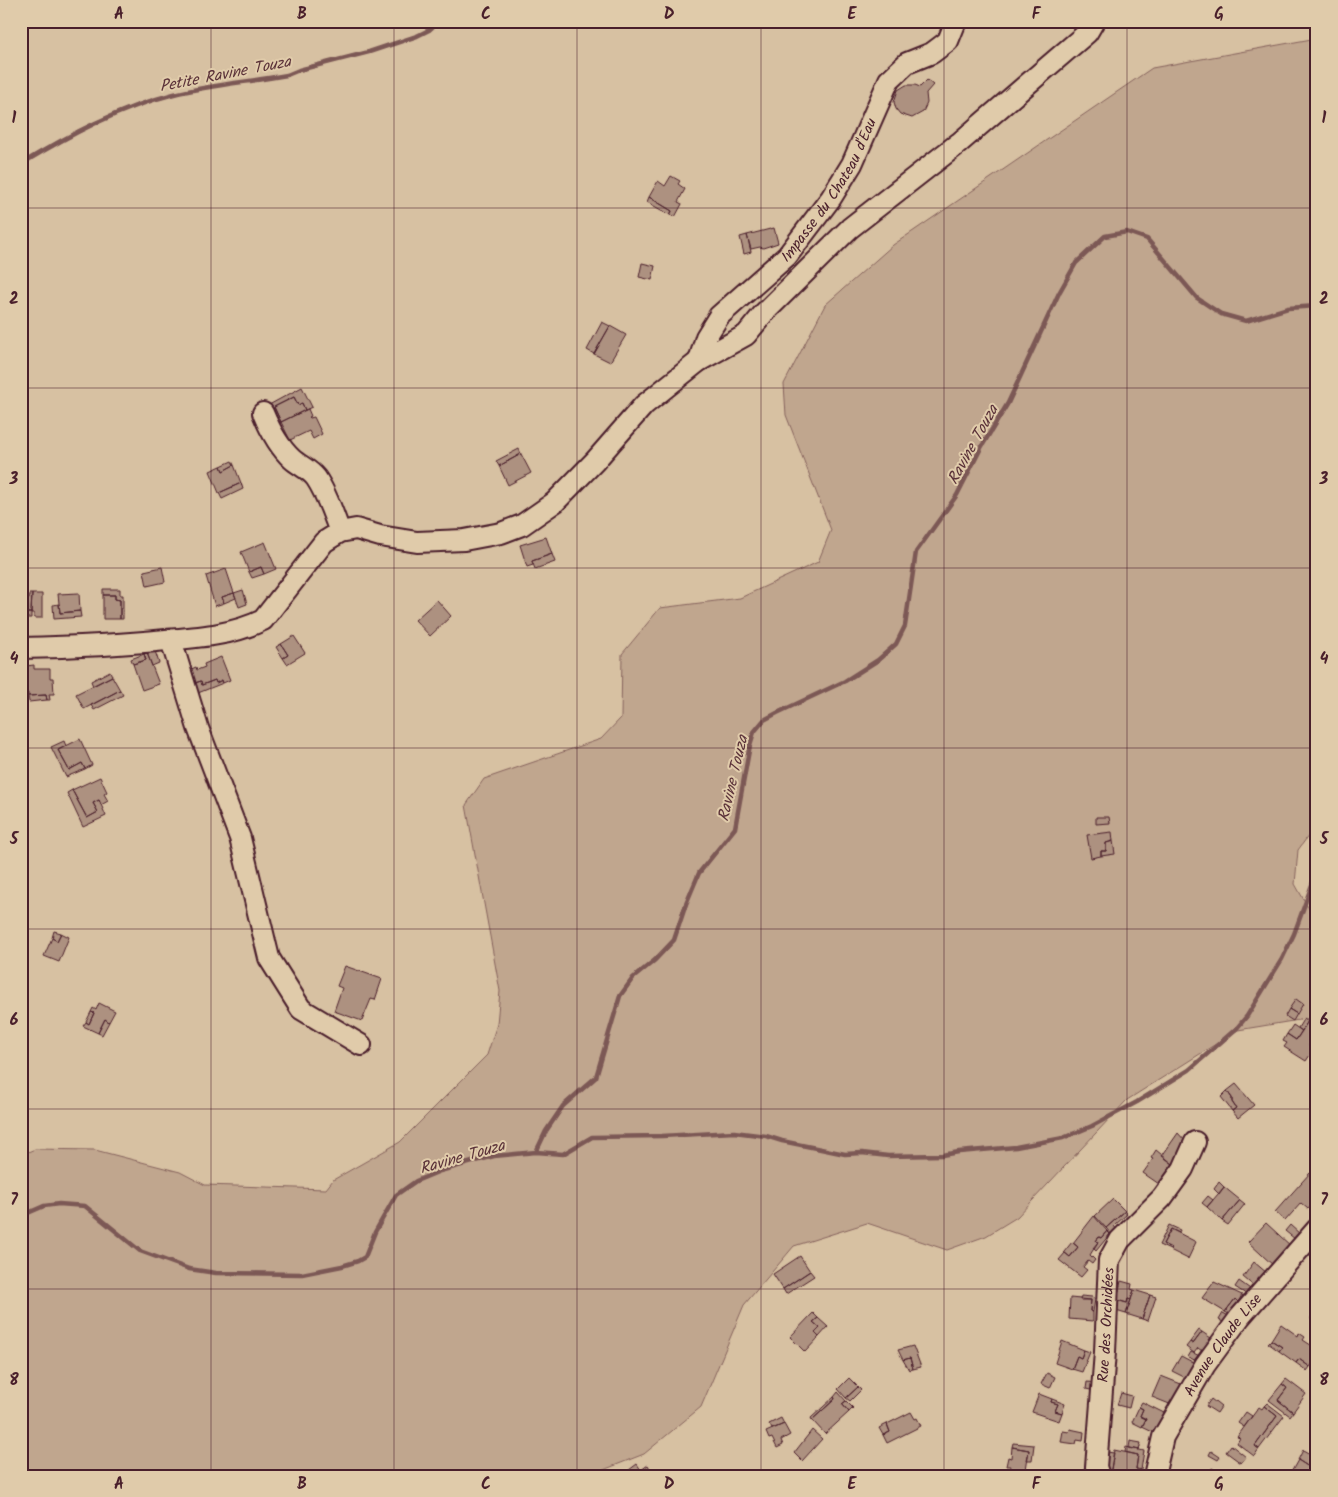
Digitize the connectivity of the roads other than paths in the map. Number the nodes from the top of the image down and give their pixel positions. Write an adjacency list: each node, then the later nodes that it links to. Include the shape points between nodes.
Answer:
1 (956, 21): 3 (street, Impasse du Chateau d'Eau, via 948,41 932,53 907,63 890,80 852,164 831,198 787,256 719,316 706,337)
2 (1094, 21): 3 (street, via 1087,33 959,143 850,228 746,335)
3 (700, 361): 5 (street, via 644,405 555,502 522,525 464,540 417,542 356,529)
4 (262, 413): 5 (street, via 284,450 317,479)
5 (340, 532): 6 (street, via 324,542 263,620 214,636)
6 (171, 640): 7 (street); 8 (street, via 198,728 240,838 269,958 300,1009)
7 (21, 648)
8 (361, 1045)
9 (1195, 1142): 11 (street, Rue des Orchidées, via 1183,1169 1162,1198 1120,1240 1109,1260 1096,1467)
10 (1317, 1229): 12 (street, Avenue Claude Lise, via 1240,1317 1205,1365 1163,1438)
11 (1099, 1476)
12 (1154, 1476)

